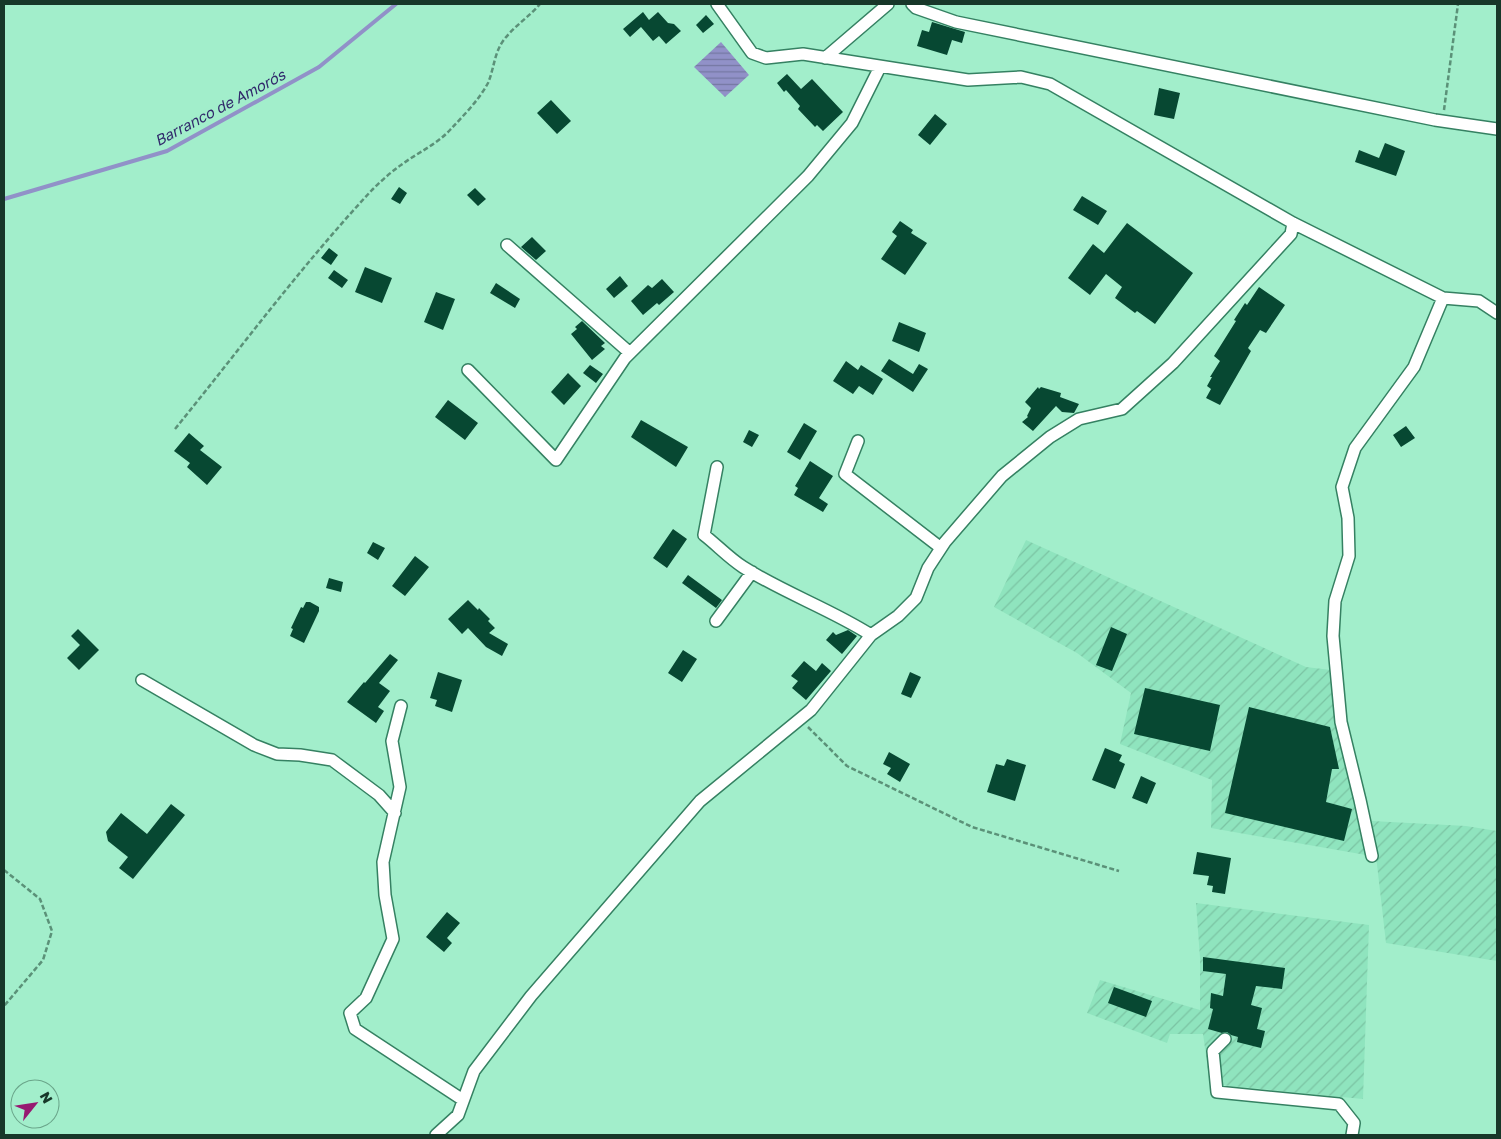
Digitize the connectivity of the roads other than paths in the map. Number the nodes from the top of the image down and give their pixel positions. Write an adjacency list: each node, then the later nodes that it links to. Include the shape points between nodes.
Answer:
1 (717, 4): 4 (street, via 752,52 766,58 803,54)
2 (888, 4): 4 (street)
3 (912, 4): 6 (street, via 956,22 1443,121)
4 (825, 58): 5 (street)
5 (880, 67): 7 (street, via 968,80 1021,77 1050,84); 11 (street, via 852,123 808,176)
6 (1497, 129)
7 (1293, 223): 9 (street); 15 (street, via 1291,234 1174,363 1122,408 1079,419 1043,443 1002,476)
8 (507, 245): 11 (street)
9 (1443, 298): 10 (street, via 1479,301); 22 (street, via 1414,367 1356,448 1342,487 1348,518 1349,556 1335,601 1333,636 1341,722)
10 (1497, 313)
11 (630, 354): 12 (street, via 556,460)
12 (468, 370)
13 (858, 441): 15 (street, via 845,474)
14 (717, 467): 16 (street, via 704,535)
15 (941, 548): 18 (street, via 928,568 916,598)
16 (752, 572): 17 (street); 18 (street)
17 (716, 621)
18 (871, 635): 24 (street, via 811,710 700,801 531,996 474,1071)
19 (142, 680): 21 (street, via 254,745 277,754 332,760 379,795)
20 (402, 706): 21 (street, via 392,741 400,787)
21 (395, 813): 24 (street, via 383,862 393,939 366,998 350,1012 355,1028)
22 (1372, 856)
23 (1225, 1039): 26 (street, via 1213,1051 1216,1092 1339,1104 1354,1123)
24 (463, 1100): 25 (street, via 458,1115)
25 (436, 1135)
26 (1352, 1135)

